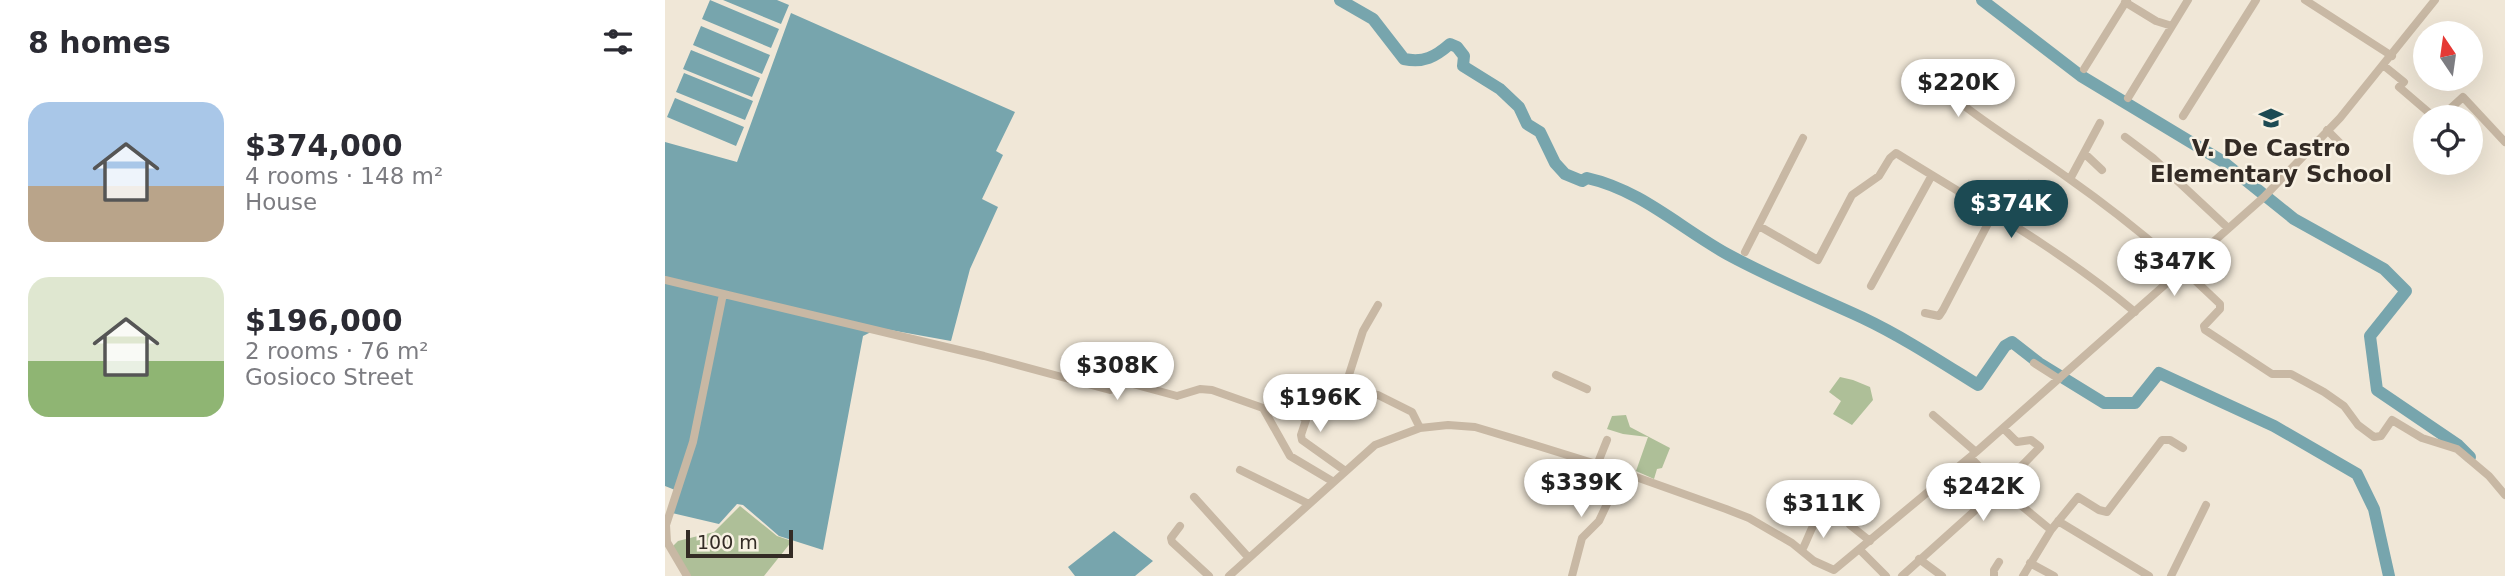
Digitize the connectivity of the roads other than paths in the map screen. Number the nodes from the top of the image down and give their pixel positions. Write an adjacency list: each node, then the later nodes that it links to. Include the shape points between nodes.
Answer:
1 (2188, 0): 6 (street)
2 (2256, 0): 15 (street)
3 (2305, 0): 7 (street)
4 (2435, 0): 7 (street)
5 (2126, 1): 6 (street); 9 (street)
6 (2172, 26): 11 (street)
7 (2392, 56): 8 (street)
8 (2383, 65): 12 (street, via 2404,82 2399,87); 18 (street)
9 (2084, 69)
10 (1966, 78): 26 (street, via 1956,96 1958,101)
11 (2127, 98)
12 (2420, 105)
13 (2454, 105): 14 (street, via 2463,97)
14 (2470, 105)
15 (2183, 116)
16 (2483, 118): 21 (street)
17 (2100, 123): 23 (street)
18 (2326, 130): 22 (street); 31 (street, via 2277,184)
19 (1803, 138): 30 (street)
20 (2125, 138): 31 (street)
21 (2505, 142)
22 (2345, 148)
23 (2084, 153): 24 (street); 26 (street)
24 (2102, 170)
25 (1932, 175): 28 (street); 30 (street, via 1896,153 1879,176 1852,195 1818,260); 35 (street)
26 (2070, 179): 33 (street)
27 (2029, 184): 29 (street, via 2037,189)
28 (1994, 212): 29 (street); 39 (street, via 1939,316)
29 (2015, 225): 38 (street)
30 (1759, 226): 32 (street)
31 (2228, 228): 33 (street)
32 (1745, 252)
33 (2184, 269): 38 (street); 57 (street, via 2220,304 2205,330 2272,374 2291,374 2324,392 2374,437 2381,436 2392,420 2422,438 2457,449)
34 (665, 280): 36 (street)
35 (1871, 286)
36 (723, 294): 55 (street, via 1111,390 1118,380 1177,396 1212,390 1263,408 1290,456); 66 (street, via 693,442)
37 (1378, 305): 46 (street, via 1363,331 1347,386 1412,412)
38 (2135, 312): 42 (street)
39 (1925, 313)
40 (2034, 363): 42 (street)
41 (1556, 375): 43 (street)
42 (2061, 378): 47 (street)
43 (1587, 389)
44 (1297, 412): 53 (street, via 1306,420 1302,439)
45 (1933, 415): 50 (street)
46 (1420, 428): 51 (street, via 1475,427); 53 (street, via 1382,440)
47 (2003, 428): 50 (street); 56 (street, via 2017,442 2031,440 2040,447)
48 (1607, 440): 51 (street)
49 (2183, 448): 63 (street, via 2162,440 2109,510 2099,510 2078,497)
50 (1973, 454): 56 (street); 67 (street)
51 (1597, 465): 54 (street)
52 (1240, 470): 60 (street)
53 (1344, 470): 55 (street)
54 (1622, 472): 68 (street, via 1749,518); 77 (street, via 1599,521 1582,538)
55 (1332, 481): 60 (street)
56 (2000, 488): 65 (street); 71 (street)
57 (2505, 495)
58 (1194, 497): 70 (street)
59 (1864, 504): 67 (street, via 1849,515 1848,522)
60 (1309, 505): 70 (street)
61 (2206, 505): 85 (street)
62 (1820, 515): 68 (street)
63 (2058, 521): 65 (street); 84 (street)
64 (1180, 526): 75 (street, via 1172,542)
65 (2051, 530): 73 (street)
66 (665, 535): 74 (street)
67 (1870, 541): 69 (street)
68 (1802, 550): 69 (street, via 1834,570)
69 (1860, 550): 78 (street)
70 (1249, 558): 76 (street)
71 (1919, 559): 79 (street); 80 (street)
72 (1999, 562): 81 (street)
73 (2030, 563): 82 (street); 83 (street)
74 (687, 576)
75 (1209, 576)
76 (1229, 576)
77 (1572, 576)
78 (1886, 576)
79 (1902, 576)
80 (1942, 576)
81 (1994, 576)
82 (2023, 576)
83 (2054, 576)
84 (2149, 576)
85 (2171, 576)

